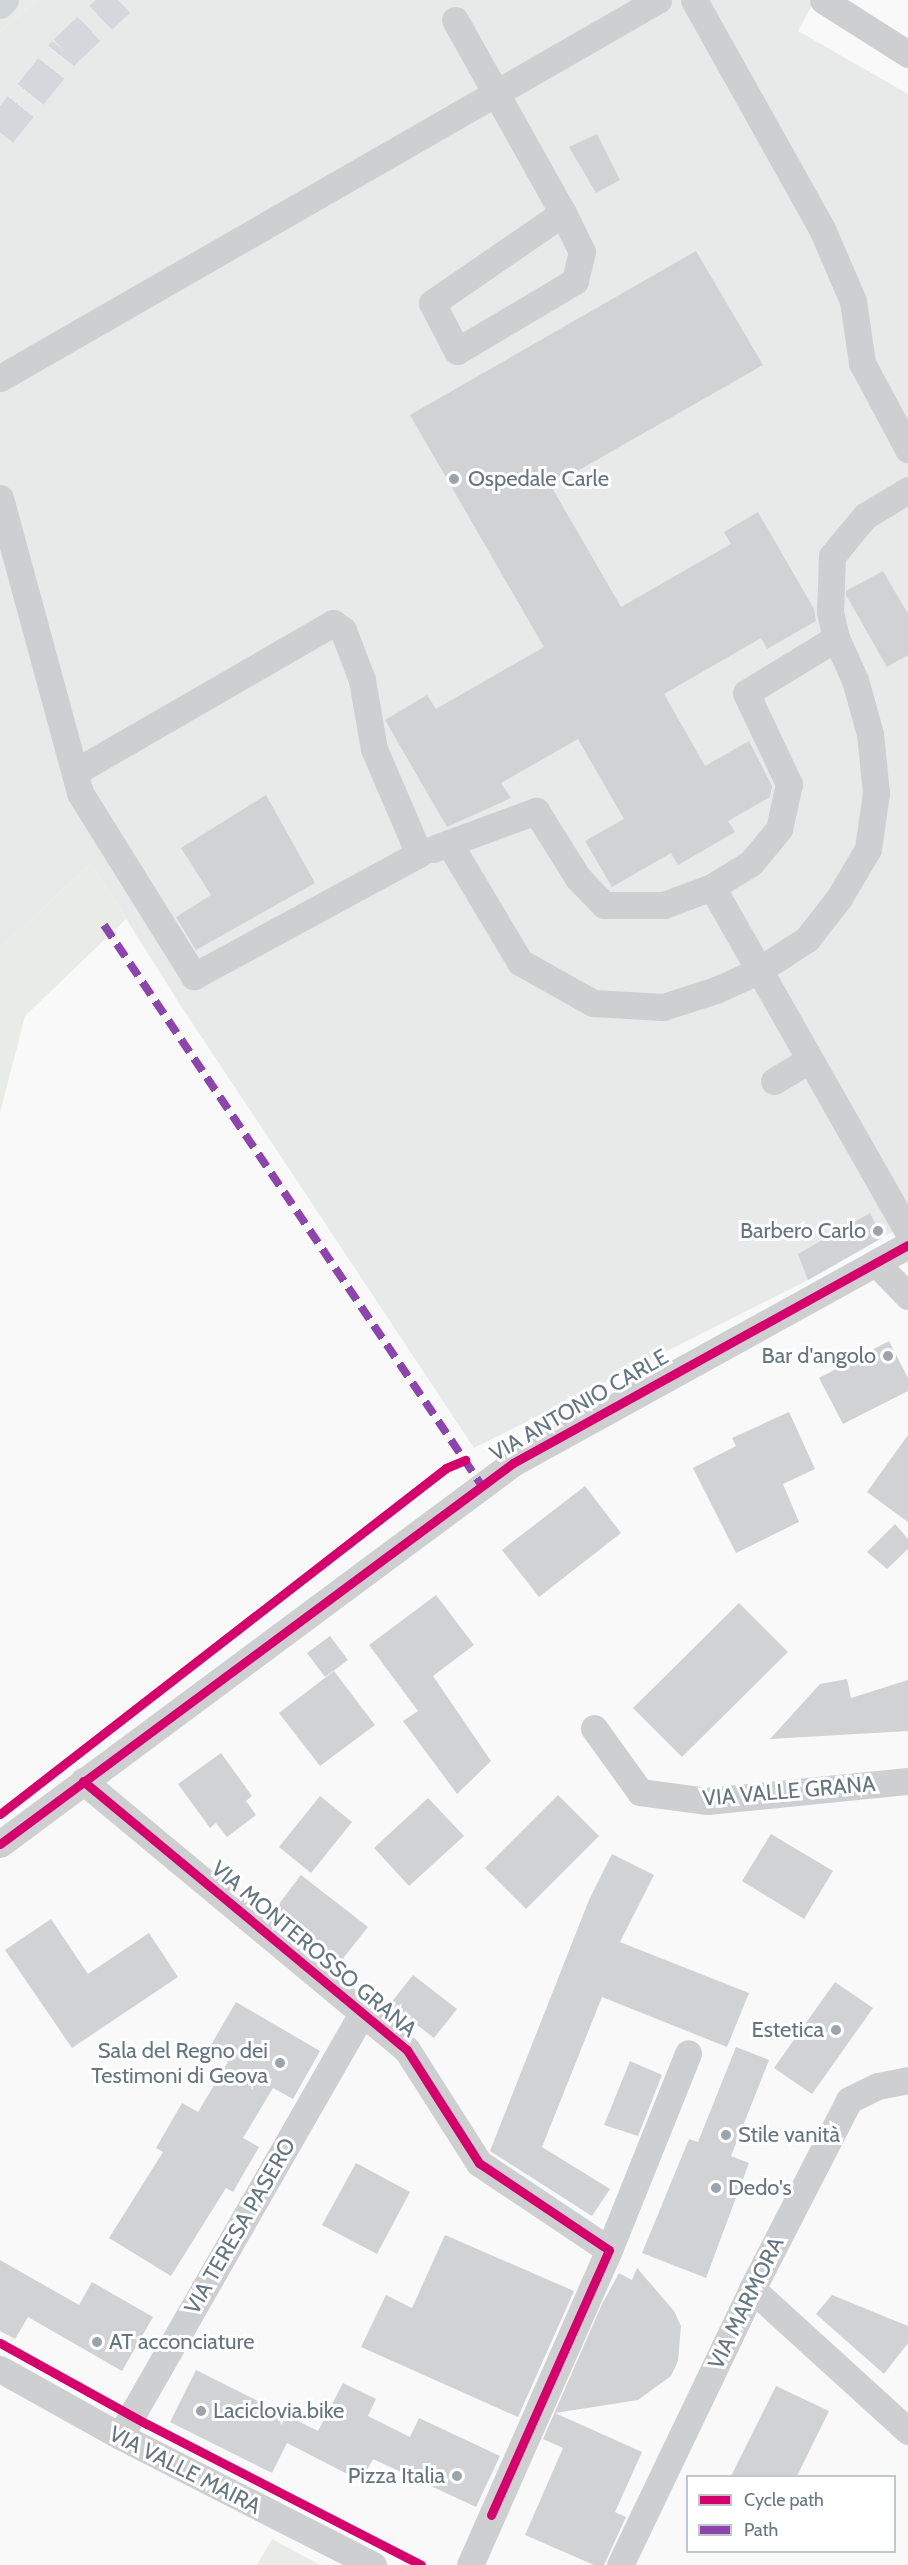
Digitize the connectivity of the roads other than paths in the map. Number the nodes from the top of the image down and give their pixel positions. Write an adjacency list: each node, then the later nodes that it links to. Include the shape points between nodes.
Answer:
1 (658, 0): 6 (street)
2 (694, 0): 9 (street, via 822,229 853,301 862,363)
3 (823, 0): 5 (street)
4 (455, 20): 6 (street)
5 (908, 54)
6 (494, 95): 7 (street); 8 (street)
7 (563, 213): 7 (street, via 582,252 575,281 458,351 432,303)
8 (0, 378)
9 (908, 449)
10 (908, 490): 12 (street, via 865,516 832,556 830,612)
11 (0, 498): 13 (street)
12 (836, 638): 16 (street, via 746,693 789,784 779,829 751,863); 17 (street, via 855,680 870,734 876,793 868,849 839,898 807,939)
13 (75, 772): 15 (street, via 80,792 194,976); 15 (street, via 333,623 343,630 362,680 374,750)
14 (449, 843): 15 (street); 16 (street, via 536,811 578,878 604,905 664,905); 17 (street, via 520,962 593,1003 663,1007)
15 (419, 854)
16 (712, 887): 17 (street)
17 (758, 971): 18 (street)
18 (807, 1061): 19 (street); 20 (street)
19 (774, 1081)
20 (908, 1232)
21 (908, 1245): 22 (street, VIA ANTONIO CARLE)
22 (876, 1263): 23 (street); 25 (street, VIA ANTONIO CARLE, via 513,1463)
23 (908, 1296)
24 (594, 1728): 26 (street, VIA VALLE GRANA, via 640,1792 707,1801)
25 (83, 1781): 27 (street, VIA ANTONIO CARLE); 28 (street, VIA MONTEROSSO GRANA)
26 (908, 1781)
27 (0, 1844)
28 (361, 2015): 31 (street, VIA MONTEROSSO GRANA, via 407,2050 479,2163); 35 (street, VIA TERESA PASERO)
29 (688, 2053): 31 (street)
30 (908, 2080): 32 (street, VIA MARMORA, via 878,2086 849,2100)
31 (609, 2250): 37 (street)
32 (752, 2289): 34 (street); 38 (street, VIA MARMORA)
33 (0, 2369): 35 (street, VIA VALLE MAIRA)
34 (908, 2431)
35 (120, 2436): 36 (street, VIA VALLE MAIRA)
36 (373, 2565)
37 (470, 2565)
38 (620, 2565)

